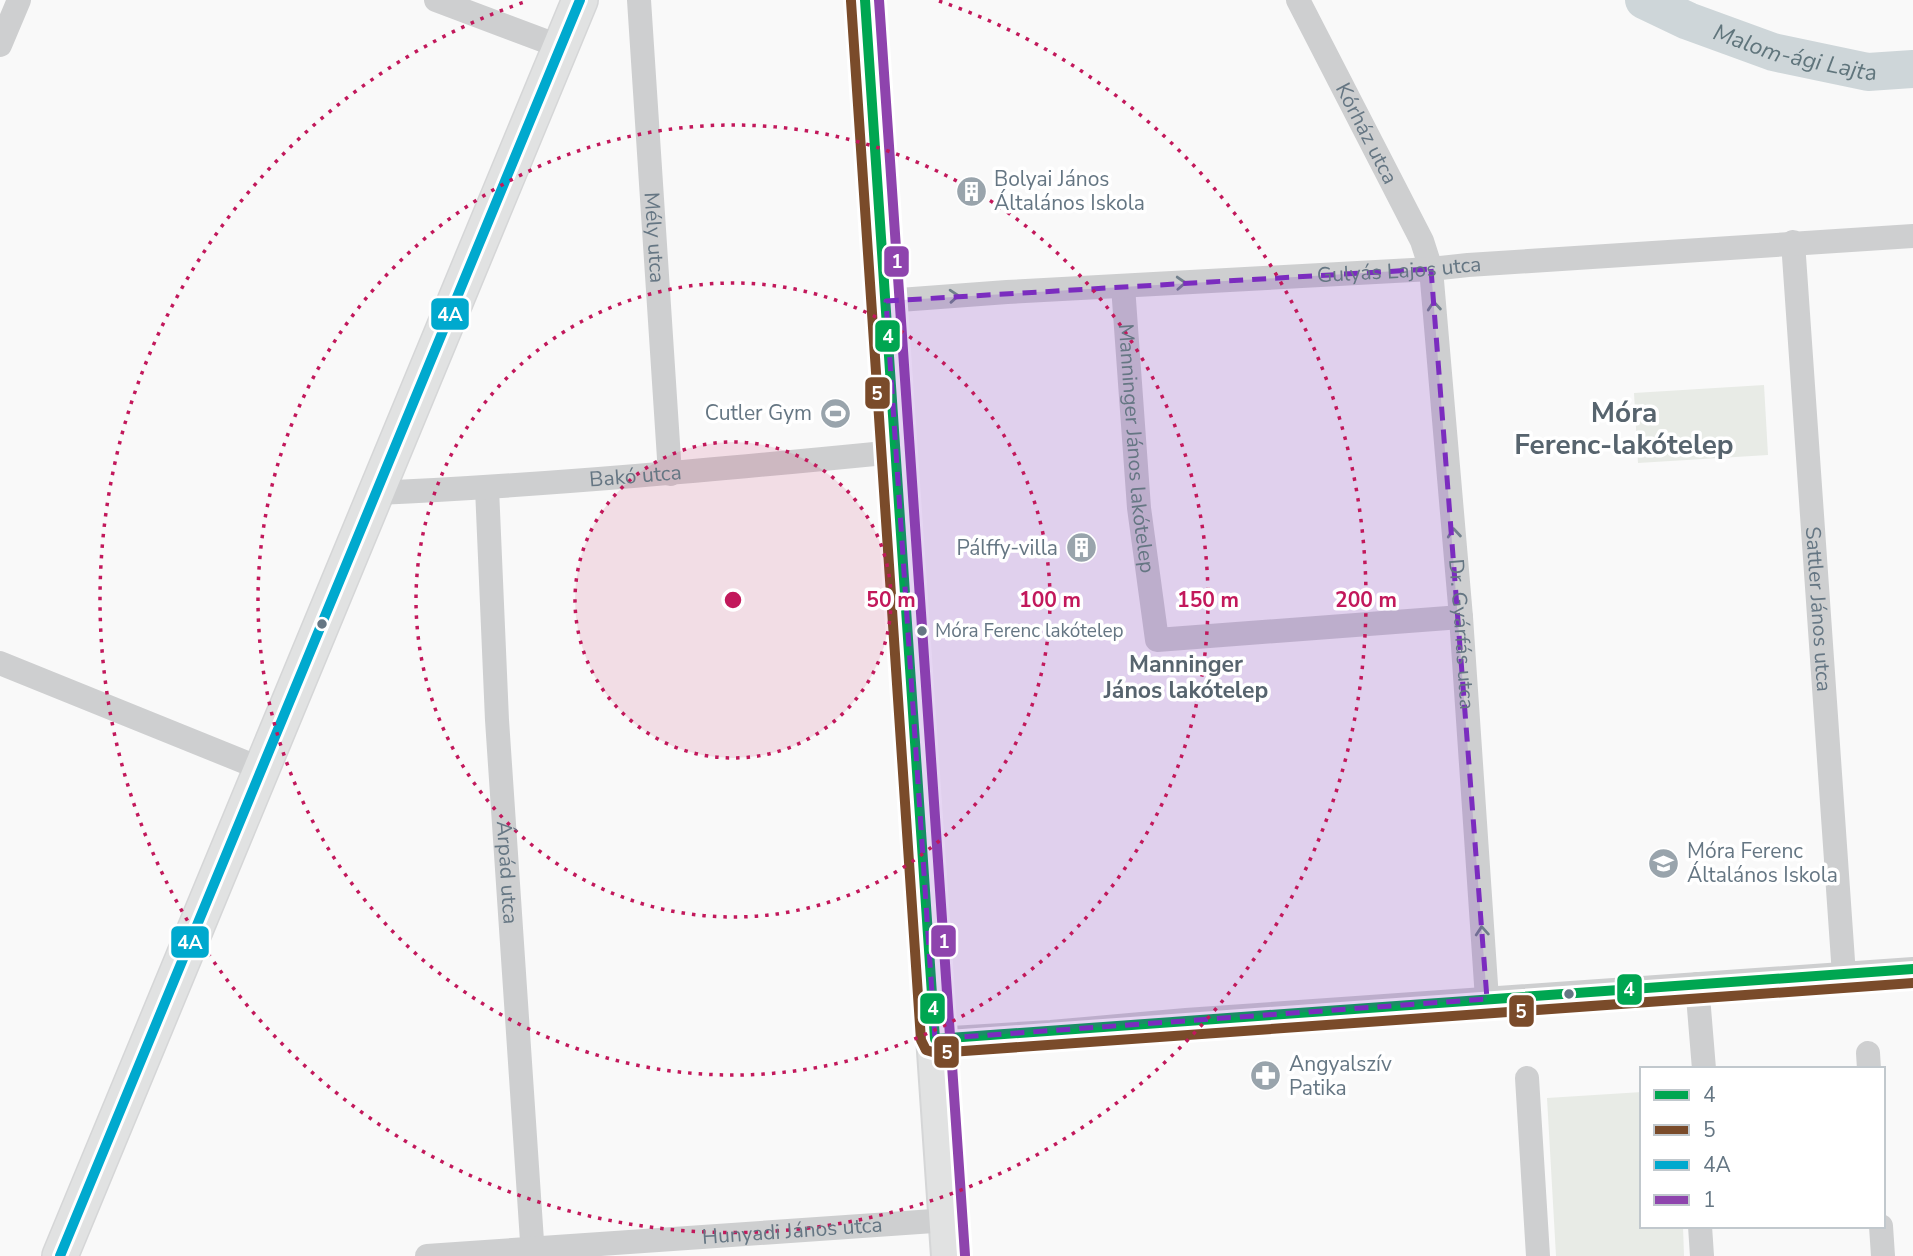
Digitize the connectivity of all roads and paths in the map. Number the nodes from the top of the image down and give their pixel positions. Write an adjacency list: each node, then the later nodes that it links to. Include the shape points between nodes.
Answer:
1 (19, 0): 7 (street)
2 (436, 0): 8 (street)
3 (580, 0): 8 (main road)
4 (639, 0): 15 (street, Mély utca)
5 (865, 0): 13 (main road)
6 (1298, 0): 11 (street, Kórház utca, via 1422,241)
7 (0, 45)
8 (561, 47): 17 (main road)
9 (1913, 236): 10 (street, Gulyás Lajos utca)
10 (1793, 242): 11 (street, Gulyás Lajos utca); 22 (street, Sattler János utca)
11 (1431, 269): 12 (street, Gulyás Lajos utca, one-way to 11); 18 (street, Dr. Gyárfás utca, one-way to 11)
12 (1124, 286): 13 (street, Gulyás Lajos utca, one-way to 12); 18 (street, Manninger János lakótelep, via 1139,508 1157,640)
13 (886, 301): 14 (main road)
14 (895, 452): 15 (street, Bakó utca); 25 (main road)
15 (670, 474): 16 (street, Bakó utca)
16 (486, 488): 17 (street, Bakó utca); 31 (street, Árpád utca)
17 (377, 493): 20 (main road)
18 (1461, 617): 24 (street, Dr. Gyárfás utca, one-way to 18)
19 (0, 663): 20 (street)
20 (262, 769): 32 (main road)
21 (1913, 969): 22 (street)
22 (1844, 975): 23 (street)
23 (1697, 984): 24 (street); 26 (street)
24 (1487, 999): 25 (street)
25 (936, 1039): 30 (main road)
26 (1704, 1067)
27 (1527, 1078): 34 (street)
28 (1700, 1228): 35 (street)
29 (1881, 1228): 36 (street)
30 (949, 1238): 31 (street, Hunyadi János utca)
31 (533, 1252): 33 (street, Hunyadi János utca)
32 (60, 1256)
33 (427, 1256)
34 (1538, 1256)
35 (1702, 1256)
36 (1883, 1256)

